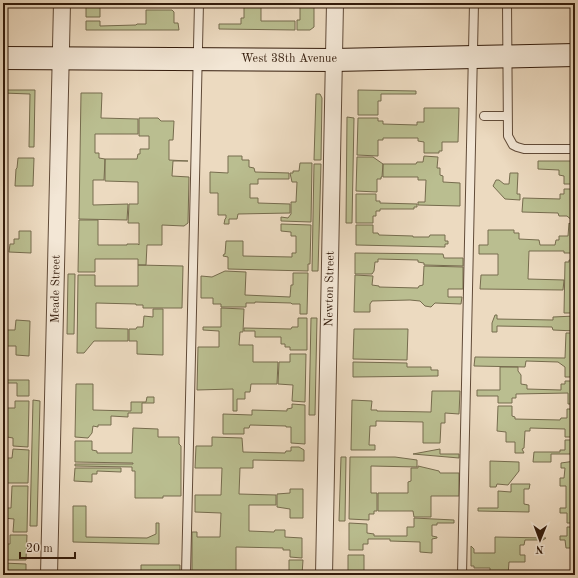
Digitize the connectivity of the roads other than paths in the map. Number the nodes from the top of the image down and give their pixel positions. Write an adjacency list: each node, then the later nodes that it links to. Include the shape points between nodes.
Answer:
1 (62, 3): 10 (street, Meade Street)
2 (199, 3): 11 (lane)
3 (335, 3): 12 (street, Newton Street)
4 (474, 3): 8 (lane)
5 (507, 3): 7 (lane)
6 (575, 55): 7 (main road, West 38th Avenue)
7 (507, 56): 8 (main road, West 38th Avenue); 14 (lane)
8 (473, 57): 12 (main road, West 38th Avenue); 19 (lane)
9 (3, 58): 10 (main road, West 38th Avenue)
10 (61, 59): 11 (main road, West 38th Avenue); 16 (street, Meade Street)
11 (198, 59): 12 (main road, West 38th Avenue); 17 (lane)
12 (334, 60): 18 (street, Newton Street)
13 (484, 116): 14 (lane)
14 (507, 116): 15 (lane, via 508,136 517,147)
15 (575, 149)
16 (49, 575)
17 (186, 575)
18 (324, 575)
19 (462, 575)

